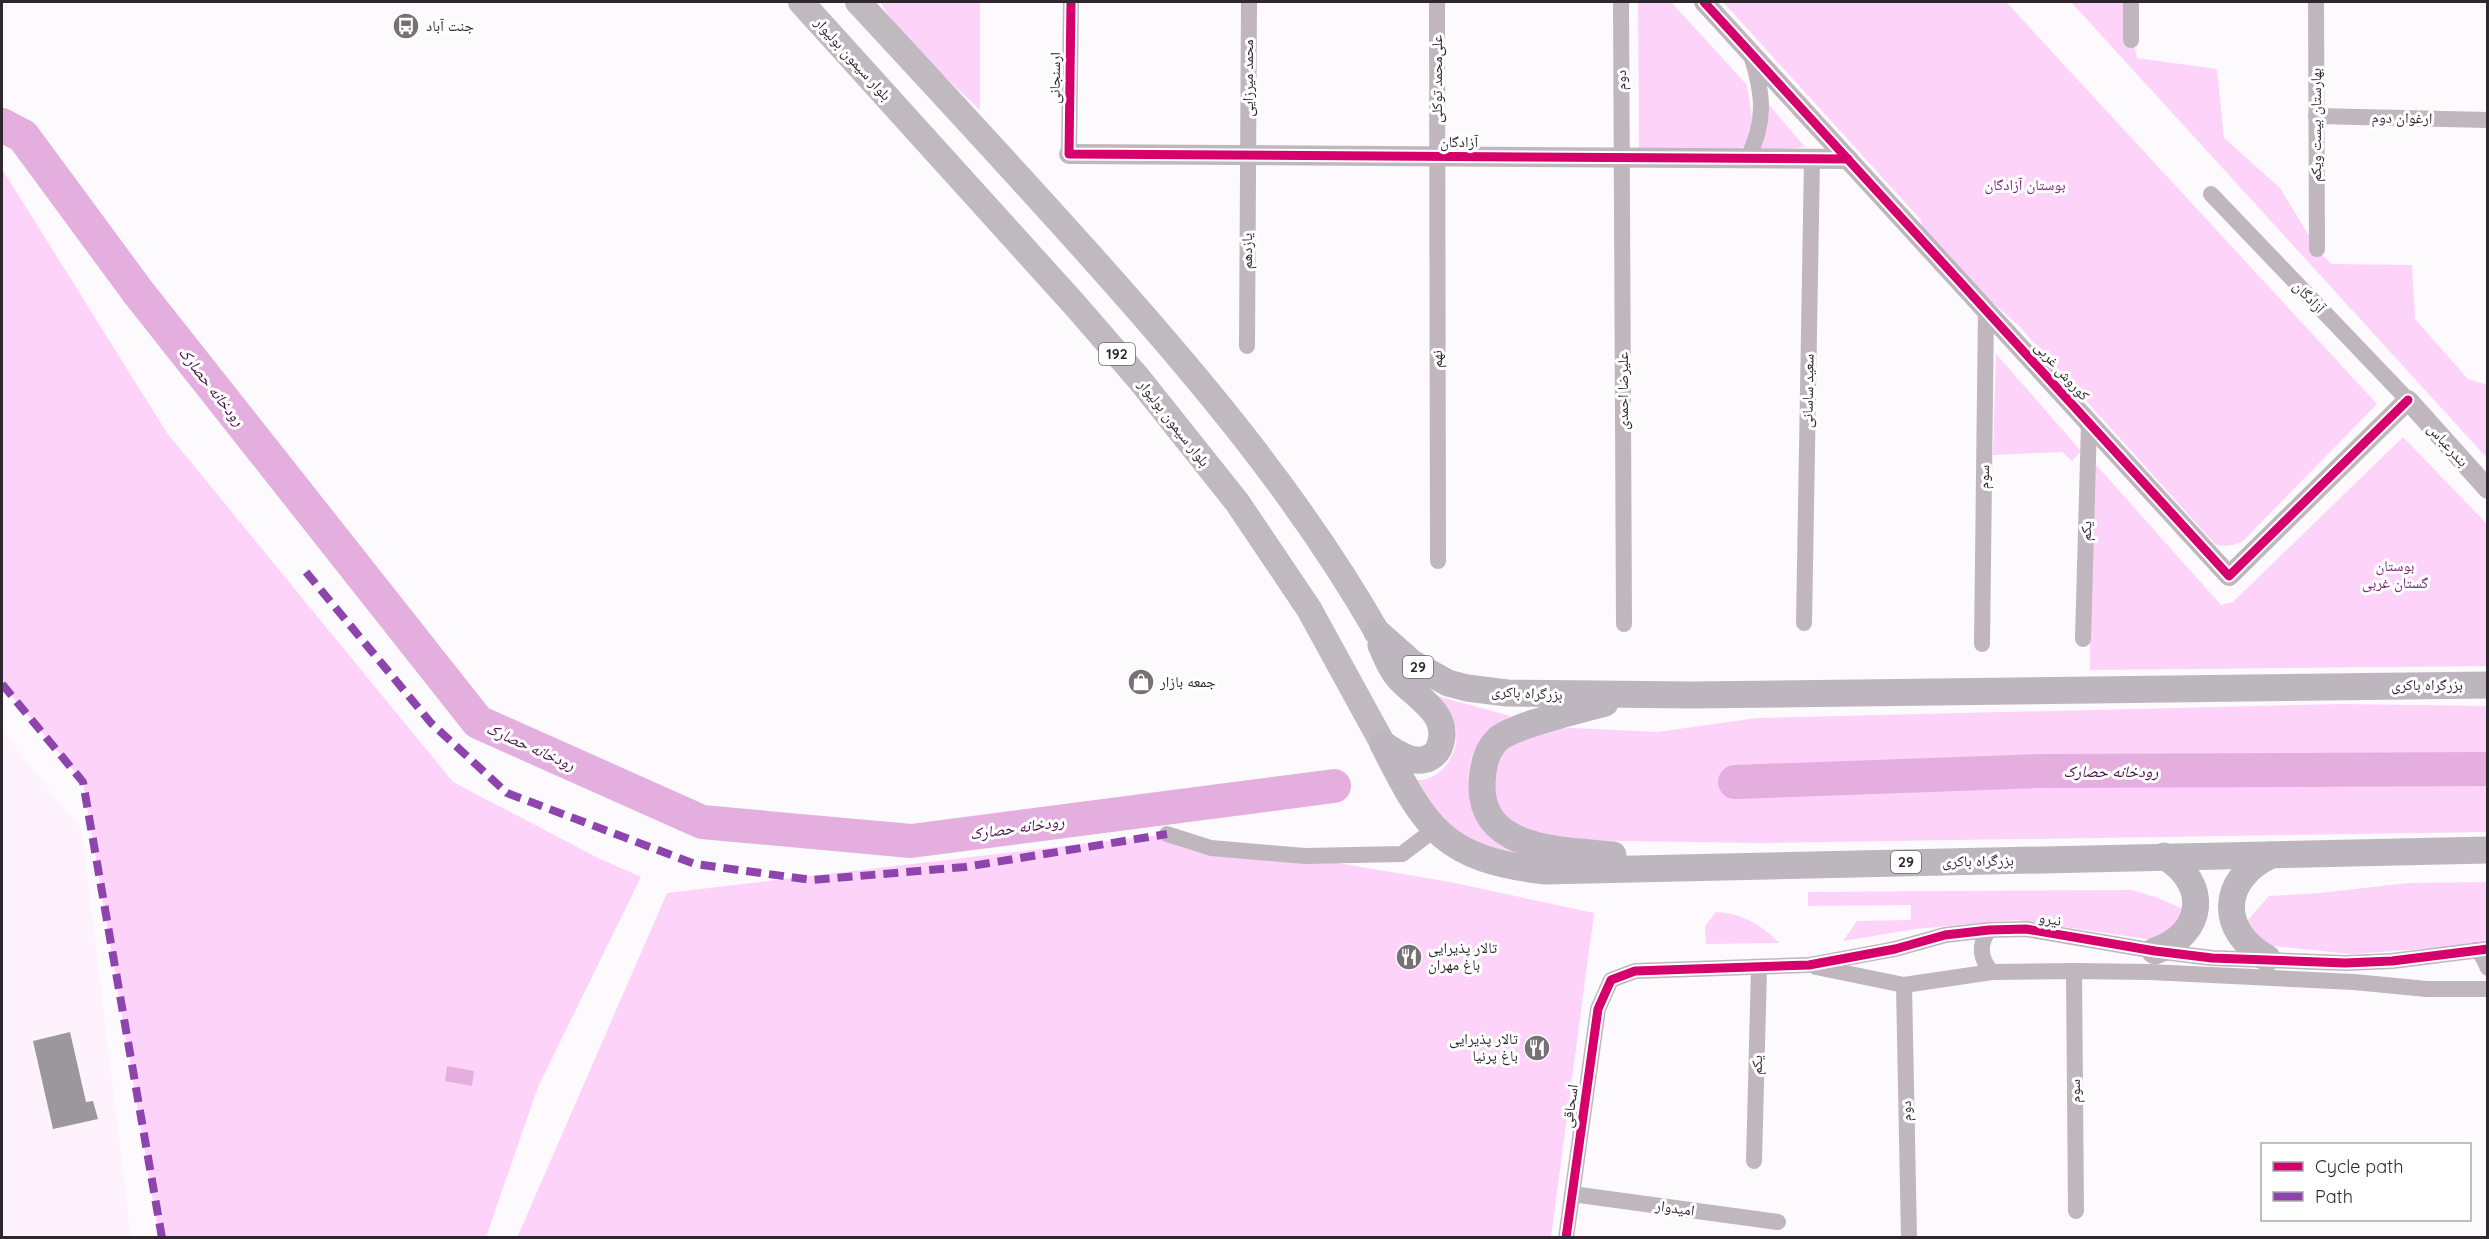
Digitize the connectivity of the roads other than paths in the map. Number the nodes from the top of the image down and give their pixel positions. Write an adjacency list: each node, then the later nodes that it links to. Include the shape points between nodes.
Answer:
1 (801, 2): 36 (main road, بلوار سیمون بولیوار / 192, via 1076,305 1237,502 1309,609)
2 (858, 2): 31 (main road, via 1179,354 1326,549)
3 (1071, 2): 14 (street, ارسنجانی)
4 (1249, 2): 15 (street, محمد میرزایی)
5 (1437, 2): 16 (street, علی‌محمد توکلی)
6 (1621, 2): 17 (street, دوم)
7 (1704, 2): 11 (street, کوروش غربی)
8 (2131, 2): 10 (street)
9 (2316, 2): 12 (street, بهارستان بیست ویکم)
10 (2131, 40)
11 (1749, 51): 18 (street, via 1762,106 1760,126); 20 (street, کوروش غربی)
12 (2316, 116): 13 (street, ارغوان دوم); 22 (street, بهارستان بیست ویکم)
13 (2487, 120)
14 (1069, 154): 15 (street, آزادگان)
15 (1248, 155): 16 (street, آزادگان); 24 (street, یازدهم)
16 (1437, 157): 17 (street, آزادگان); 28 (street, نهم)
17 (1621, 158): 18 (street, آزادگان); 30 (street, علیرضا احمدی)
18 (1747, 159): 19 (street, آزادگان)
19 (1812, 159): 20 (street, آزادگان); 29 (street, سعید ساسانی)
20 (1848, 159): 23 (street, کوروش غربی)
21 (2211, 194): 25 (street, آزادگان)
22 (2317, 249)
23 (1986, 310): 26 (street, کوروش غربی); 33 (street, سوم)
24 (1247, 346)
25 (2408, 400): 26 (street, کوروش غربی, via 2229,576); 27 (street, بندرعباس)
26 (2089, 423): 32 (street, یکم)
27 (2487, 489)
28 (1438, 561)
29 (1804, 623)
30 (1624, 624)
31 (1377, 633): 35 (highway, بزرگراه باکری / 29, via 1420,669 1467,688 1554,695); 36 (highway, via 1398,677 1434,710 1441,738 1431,758 1418,760)
32 (2083, 639)
33 (1982, 644)
34 (2487, 685): 35 (highway, بزرگراه باکری / 29)
35 (1633, 695): 42 (highway, via 1525,726 1497,741 1482,774 1488,812 1506,834 1521,843)
36 (1383, 744): 37 (highway, بزرگراه باکری / 29, via 1409,796)
37 (1435, 829): 38 (street, via 1402,854 1305,856 1211,848); 42 (highway, بزرگراه باکری / 29, via 1472,855 1512,867 1545,871)
38 (1167, 834)
39 (2487, 850): 40 (highway, بزرگراه باکری / 29)
40 (2271, 855): 41 (highway, بزرگراه باکری / 29); 46 (highway, via 2243,874 2231,905 2240,938)
41 (2164, 856): 42 (highway, بزرگراه باکری / 29); 45 (highway, via 2188,876 2195,891 2196,907 2183,936)
42 (1713, 867)
43 (1989, 930): 45 (street, نیرو, via 2026,930); 47 (street, نیرو, via 1945,935); 51 (street, via 1983,938 1982,957)
44 (2481, 949): 46 (street, نیرو, via 2345,963); 49 (street)
45 (2155, 951): 46 (street, نیرو, via 2212,958)
46 (2267, 958)
47 (1809, 965): 48 (street, نیرو); 53 (street, نیرو)
48 (1759, 968): 52 (street, نیرو, via 1635,970); 55 (street, یکم)
49 (2487, 969): 54 (street)
50 (2074, 970): 51 (street, نیرو); 54 (street, نیرو); 57 (street, سوم)
51 (1992, 972): 53 (street, نیرو)
52 (1611, 980): 56 (street, اسحاقی, via 1598,1009)
53 (1904, 985): 60 (street, دوم)
54 (2483, 989)
55 (1754, 1161)
56 (1572, 1194): 58 (street, امیدوار); 59 (street, اسحاقی)
57 (2076, 1211)
58 (1778, 1222)
59 (1566, 1238)
60 (1909, 1238)

